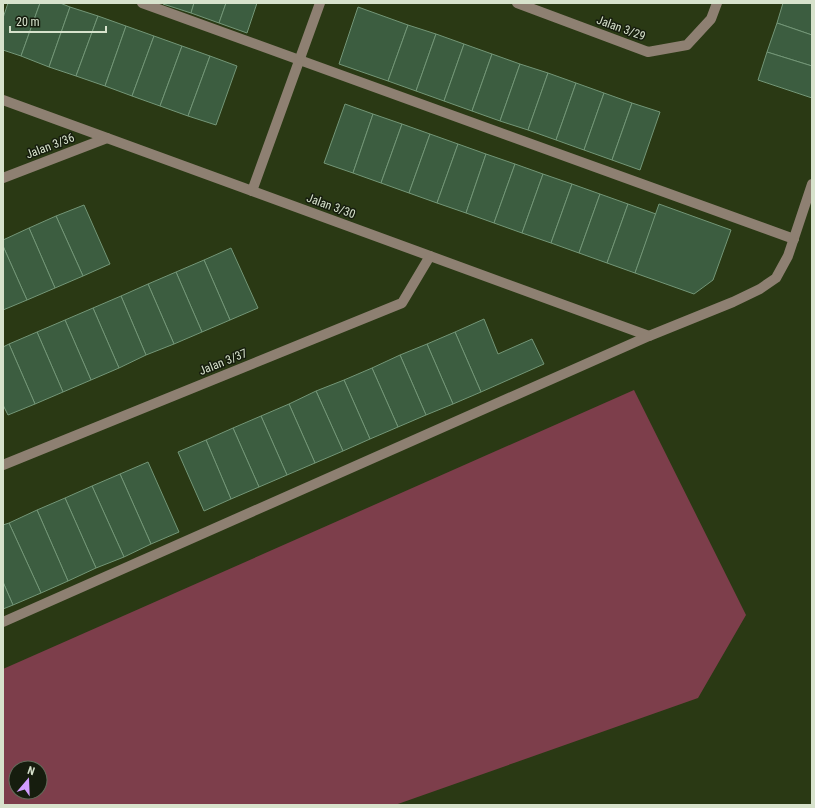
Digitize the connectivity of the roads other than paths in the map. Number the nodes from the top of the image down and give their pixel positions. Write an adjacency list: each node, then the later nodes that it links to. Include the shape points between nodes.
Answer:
1 (142, 3): 5 (street)
2 (320, 3): 5 (street)
3 (516, 3): 4 (street, Jalan 3/29, via 648,52 687,45 711,19)
4 (717, 3)
5 (300, 60): 10 (street); 11 (street)
6 (3, 100): 7 (street, Jalan 3/30)
7 (106, 138): 8 (street, Jalan 3/36); 10 (street, Jalan 3/30)
8 (3, 178)
9 (812, 184): 11 (street)
10 (252, 191): 12 (street, Jalan 3/30)
11 (794, 239): 13 (street, via 776,278 760,289)
12 (430, 256): 13 (street, Jalan 3/30); 14 (street, Jalan 3/37, via 402,303)
13 (649, 336): 15 (street)
14 (3, 465)
15 (3, 622)

